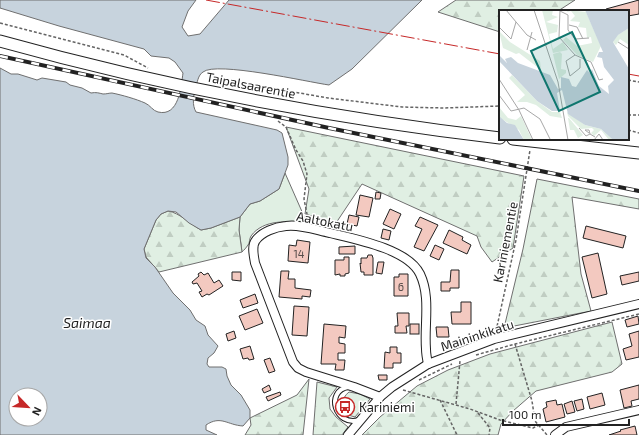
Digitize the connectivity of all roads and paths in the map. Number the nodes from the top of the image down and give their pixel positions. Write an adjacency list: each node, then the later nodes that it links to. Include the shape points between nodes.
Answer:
1 (0, 22): 3 (path, via 124,56)
2 (0, 41): 11 (main road, Taipalsaarentie, via 168,83 262,103)
3 (153, 70)
4 (629, 80): 5 (path)
5 (639, 82)
6 (232, 86): 7 (path, via 254,85 402,107)
7 (499, 106)
8 (278, 121): 15 (path, via 286,127 303,161 307,174 304,199 306,216)
9 (629, 130): 10 (path)
10 (639, 133)
11 (499, 138)
12 (522, 140): 14 (main road)
13 (531, 148): 18 (path, Kariniementie, via 516,240)
14 (639, 153)
15 (313, 229): 22 (street, Aaltokatu, via 372,243 411,262 419,273 425,289); 25 (street, Aaltokatu, via 286,226 264,232 255,241 255,263 293,362 306,372)
16 (639, 304): 18 (street, Maininkikatu)
17 (639, 314): 19 (path)
18 (494, 339): 22 (street, Maininkikatu)
19 (515, 344): 20 (path); 35 (path, via 535,420)
20 (474, 356)
21 (460, 361): 31 (path)
22 (428, 364): 29 (street, Maininkikatu)
23 (453, 364): 24 (path)
24 (418, 380)
25 (354, 387): 29 (street, Aaltokatu); 34 (lane, via 340,390 336,407 346,419 352,422)
26 (408, 387): 27 (path)
27 (403, 390): 28 (path); 30 (path)
28 (398, 394)
29 (380, 397): 34 (street, Maininkikatu)
30 (440, 400): 31 (path); 37 (path)
31 (456, 404): 33 (path)
32 (639, 410): 40 (street, via 566,427)
33 (477, 411): 35 (path, via 533,428); 38 (path, via 490,428)
34 (359, 420): 36 (street, Maininkikatu)
35 (539, 425): 39 (path)
36 (348, 435)
37 (457, 435)
38 (489, 435)
39 (547, 435)
40 (555, 435)

